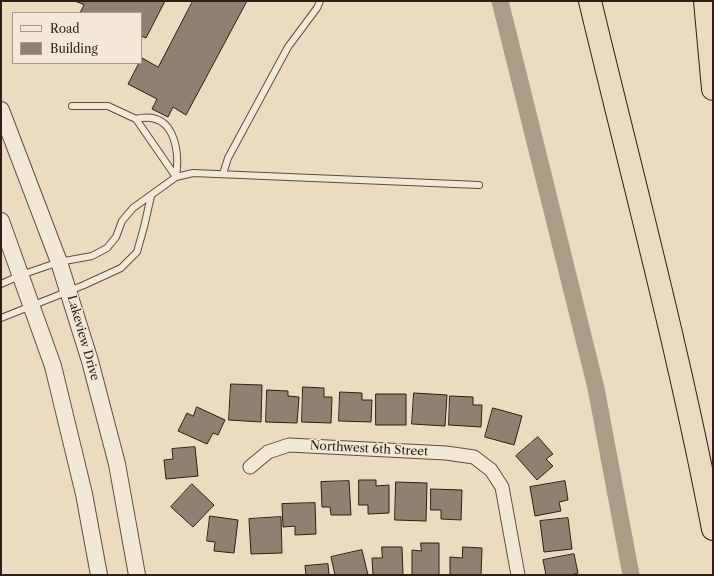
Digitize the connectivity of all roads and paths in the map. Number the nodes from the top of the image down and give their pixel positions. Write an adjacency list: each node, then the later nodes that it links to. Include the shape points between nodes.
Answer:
1 (320, 1): 8 (lane, via 288,47 228,158)
2 (590, 1): 20 (highway, via 695,437)
3 (705, 1): 4 (highway)
4 (713, 89)
5 (72, 106): 7 (lane, via 108,106)
6 (1, 110): 13 (street, Lakeview Drive)
7 (136, 119): 9 (lane); 9 (lane, via 153,118 165,124 174,136 178,165)
8 (223, 174): 9 (lane, via 192,173); 10 (lane)
9 (176, 177): 11 (lane)
10 (479, 185)
11 (151, 196): 13 (lane, via 133,208 122,221 116,237 107,248 92,256); 16 (lane, via 137,252 121,268)
12 (1, 221): 14 (street)
13 (60, 262): 14 (lane); 16 (street, Lakeview Drive)
14 (21, 275): 15 (lane); 17 (street)
15 (1, 284)
16 (69, 291): 17 (lane); 22 (street, Lakeview Drive, via 117,464)
17 (32, 305): 18 (lane); 21 (street, via 54,374 84,494)
18 (1, 318)
19 (250, 467): 23 (street, Northwest 6th Street, via 268,452 289,445 446,453 474,457 491,470 502,487)
20 (713, 529)
21 (99, 575)
22 (137, 575)
23 (518, 575)

